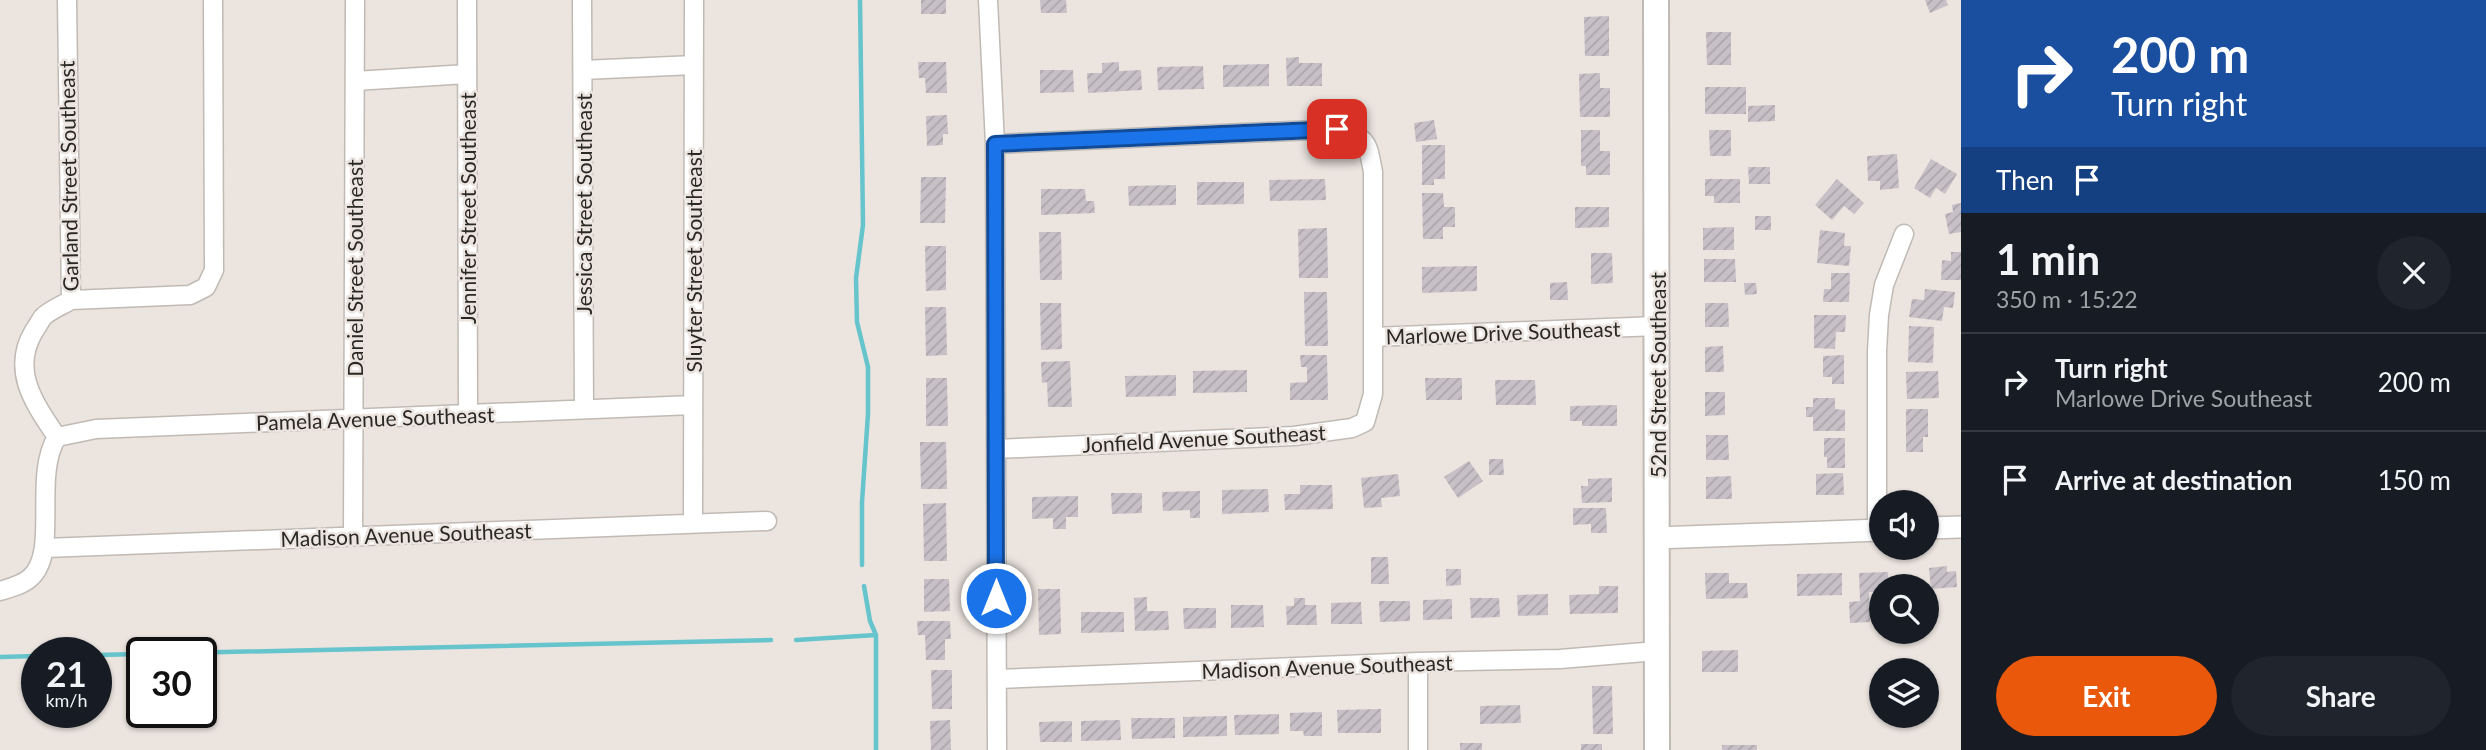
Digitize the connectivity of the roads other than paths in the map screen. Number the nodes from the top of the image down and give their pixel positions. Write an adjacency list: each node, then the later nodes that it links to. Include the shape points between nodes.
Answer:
1 (67, 0): 15 (street, Garland Street Southeast)
2 (213, 0): 15 (street, via 214,270 205,287 190,295)
3 (355, 0): 12 (street, Daniel Street Southeast)
4 (467, 0): 11 (street, Jennifer Street Southeast)
5 (582, 0): 10 (street, Jessica Street Southeast)
6 (694, 0): 9 (street, Sluyter Street Southeast)
7 (988, 0): 13 (street)
8 (1656, 0): 16 (main road, 52nd Street Southeast)
9 (694, 65): 10 (street); 18 (street, Sluyter Street Southeast)
10 (583, 70): 19 (street, Jessica Street Southeast)
11 (467, 74): 12 (street); 20 (street, Jennifer Street Southeast)
12 (355, 81): 21 (street, Daniel Street Southeast)
13 (995, 144): 17 (street, Marlowe Drive Southeast, via 1337,129 1361,137 1369,149 1373,172); 23 (street)
14 (1904, 234): 24 (street, via 1884,285 1879,315)
15 (71, 300): 22 (street, Garland Street Southeast, via 43,317 28,341 24,364 26,386)
16 (1657, 326): 17 (street, Marlowe Drive Southeast); 31 (main road, 52nd Street Southeast)
17 (1373, 337): 23 (street, Jonfield Avenue Southeast, via 1370,410 1365,422 1352,428 1256,439)
18 (693, 405): 19 (street, Pamela Avenue Southeast); 26 (street, Sluyter Street Southeast)
19 (584, 409): 20 (street, Pamela Avenue Southeast)
20 (468, 415): 21 (street, Pamela Avenue Southeast)
21 (352, 419): 22 (street, Pamela Avenue Southeast, via 96,429); 30 (street, Daniel Street Southeast)
22 (57, 437): 32 (street, via 46,466)
23 (996, 449): 36 (street)
24 (1879, 490)
25 (767, 521): 26 (street, Madison Avenue Southeast)
26 (693, 523): 30 (street, Madison Avenue Southeast)
27 (1961, 527): 28 (street)
28 (1939, 528)
29 (1869, 531): 31 (street)
30 (353, 536): 32 (street, Madison Avenue Southeast)
31 (1657, 538): 34 (main road, 52nd Street Southeast)
32 (44, 548): 33 (street, via 39,567 30,578)
33 (0, 591)
34 (1657, 651): 35 (street, Madison Avenue Southeast, via 1560,659); 39 (main road, 52nd Street Southeast)
35 (1418, 662): 36 (street, Madison Avenue Southeast); 38 (street)
36 (997, 680): 37 (street)
37 (997, 750)
38 (1418, 750)
39 (1657, 750)

